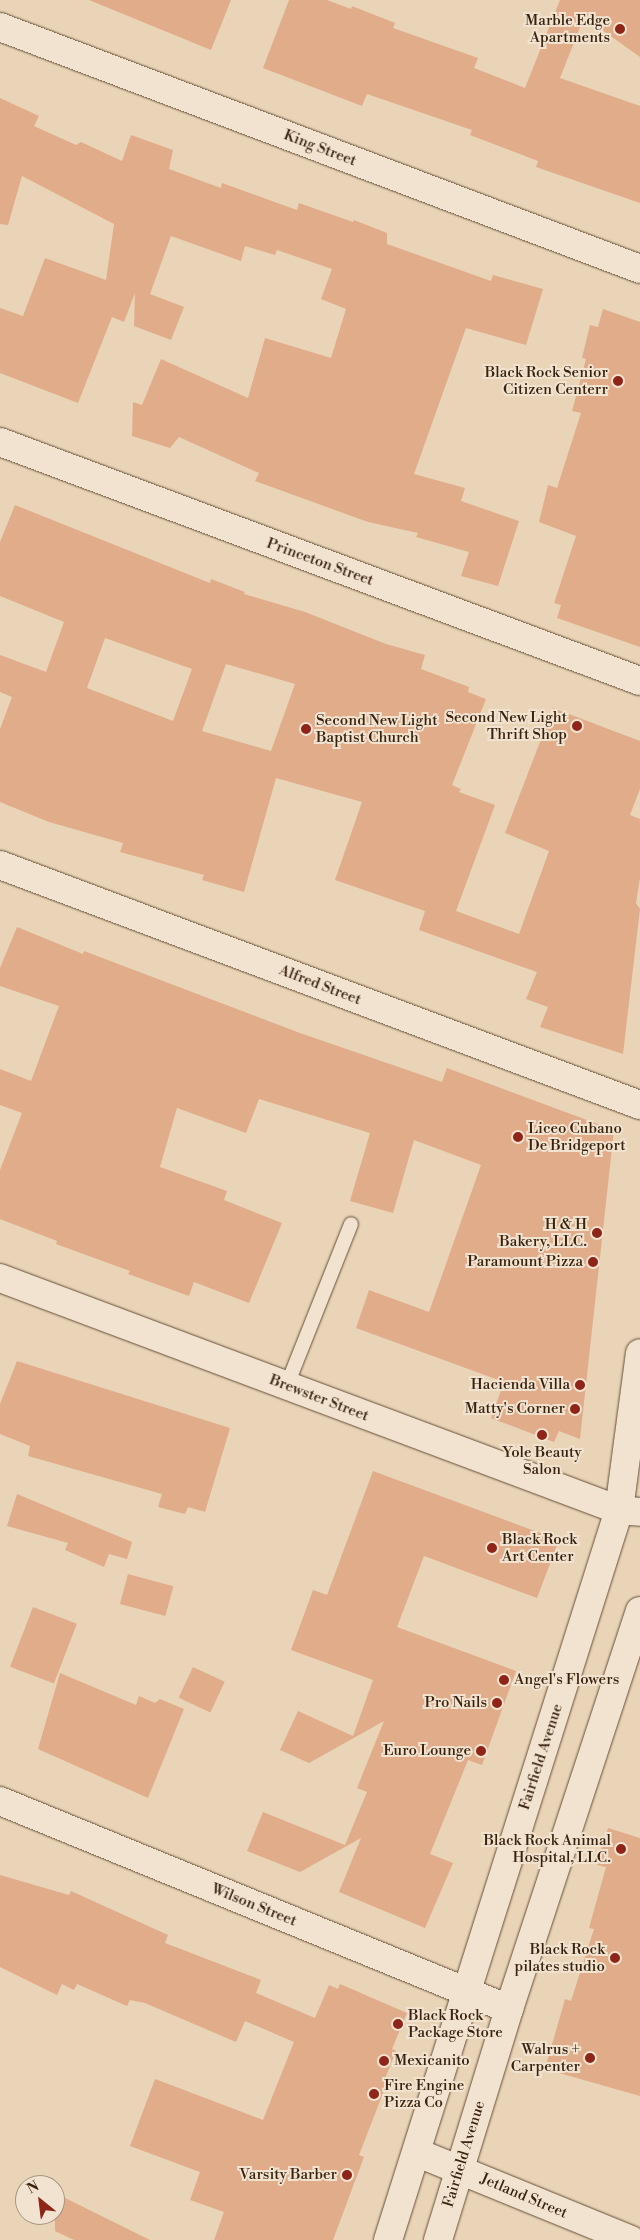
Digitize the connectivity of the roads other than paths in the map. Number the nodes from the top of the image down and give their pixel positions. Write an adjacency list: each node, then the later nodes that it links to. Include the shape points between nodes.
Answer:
1 (0, 27): 2 (street, King Street)
2 (640, 269)
3 (0, 442): 4 (street, Princeton Street)
4 (640, 681)
5 (0, 865): 6 (street, Alfred Street)
6 (640, 1105)
7 (351, 1224): 10 (lane)
8 (0, 1278): 10 (street, Brewster Street)
9 (640, 1353): 11 (street, Fairfield Avenue)
10 (286, 1385): 11 (street, Brewster Street)
11 (630, 1511): 14 (street, Fairfield Avenue)
12 (640, 1611): 15 (street, Fairfield Avenue)
13 (0, 1801): 14 (street, Wilson Street)
14 (467, 1992): 15 (street, Wilson Street); 16 (street, Fairfield Avenue)
15 (509, 2009): 17 (street, Fairfield Avenue)
16 (418, 2153): 17 (street, Jetland Street); 18 (street, Fairfield Avenue)
17 (460, 2168): 19 (street, Fairfield Avenue); 20 (street, Jetland Street)
18 (388, 2240)
19 (438, 2240)
20 (630, 2240)

